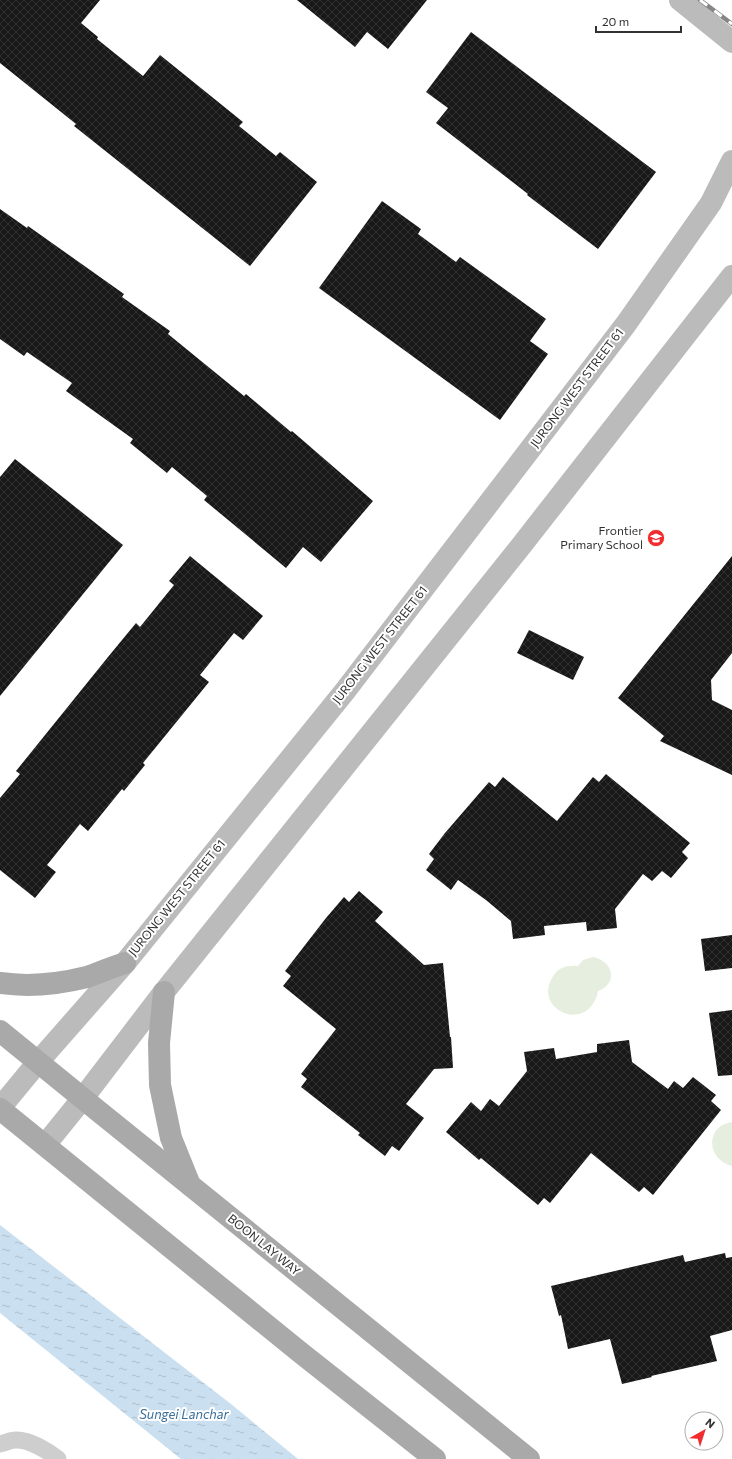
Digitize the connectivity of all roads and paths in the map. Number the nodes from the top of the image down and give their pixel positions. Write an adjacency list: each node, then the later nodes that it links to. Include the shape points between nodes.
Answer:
1 (680, 0): 2 (street)
2 (732, 42)
3 (732, 161): 5 (street, JURONG WEST STREET 61, via 711,204 626,324 345,691)
4 (732, 276): 7 (street, via 516,552)
5 (125, 963): 6 (main road, via 87,977 46,984); 9 (street, JURONG WEST STREET 61)
6 (0, 983)
7 (164, 992): 10 (street); 13 (main road, via 158,1043 160,1085 172,1138)
8 (0, 1031): 9 (main road, BOON LAY WAY)
9 (38, 1062): 10 (main road, BOON LAY WAY); 11 (street, JURONG WEST STREET 61)
10 (83, 1098): 12 (street); 13 (main road, BOON LAY WAY)
11 (0, 1109): 12 (main road)
12 (44, 1145): 16 (main road)
13 (190, 1186): 17 (main road, BOON LAY WAY)
14 (0, 1444): 15 (lane, via 16,1440 34,1444)
15 (58, 1459)
16 (435, 1459)
17 (529, 1459)

